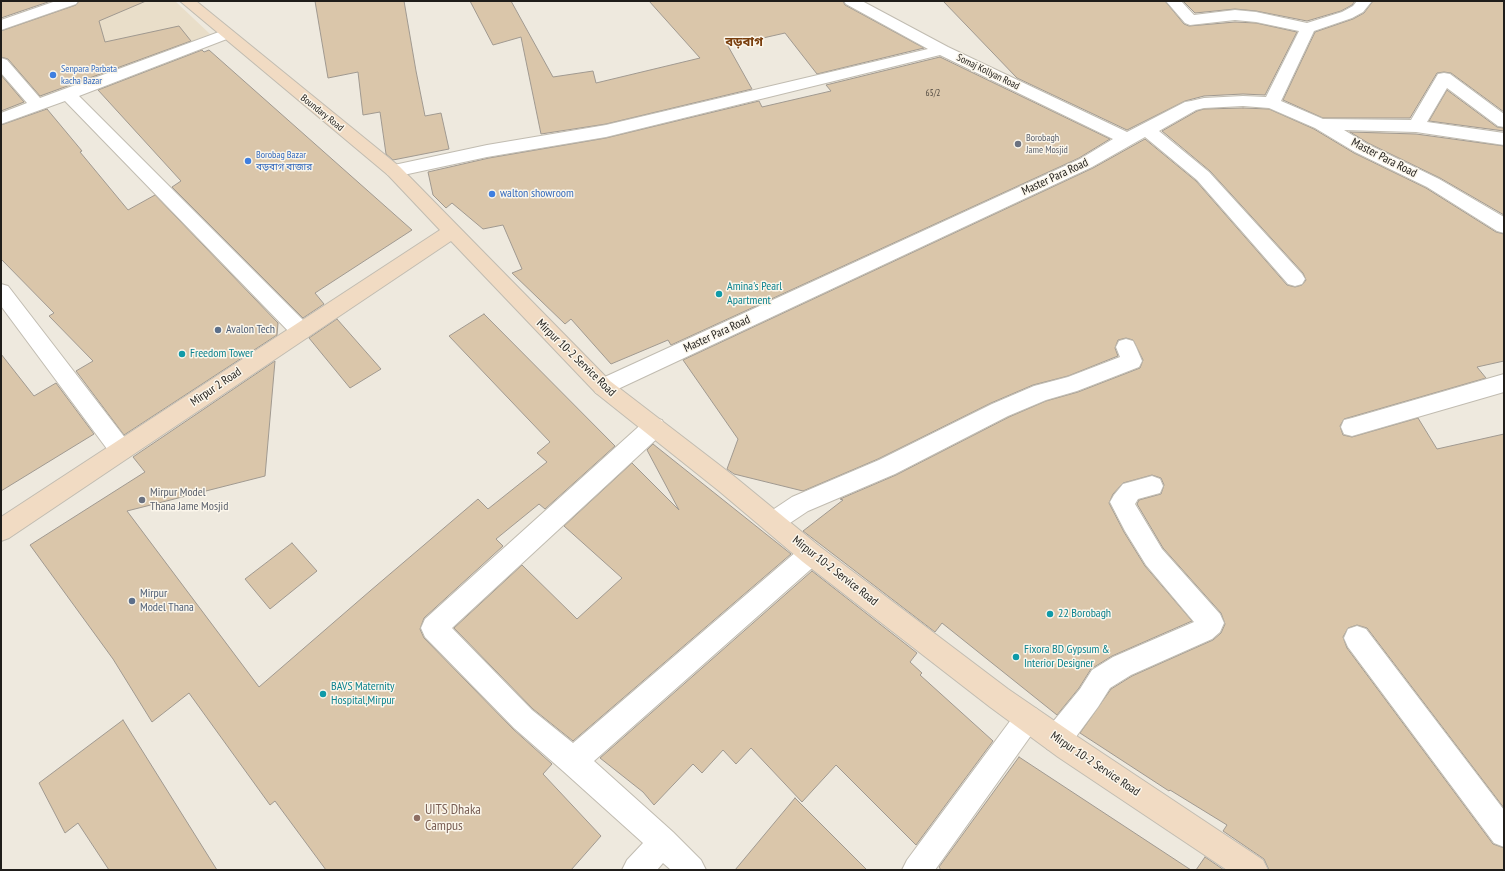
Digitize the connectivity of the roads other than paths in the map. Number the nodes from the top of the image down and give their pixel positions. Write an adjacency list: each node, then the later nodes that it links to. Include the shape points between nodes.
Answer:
1 (71, 1): 6 (street)
2 (187, 1): 8 (street, Boundary Road)
3 (851, 1): 9 (street, Somaj Kollyan Road)
4 (1173, 1): 7 (street, via 1190,20 1242,16)
5 (1365, 1): 7 (street, via 1358,9 1347,15)
6 (1, 25)
7 (1308, 28): 12 (street)
8 (227, 34): 11 (street); 21 (street, Boundary Road)
9 (942, 50): 19 (street, Somaj Kollyan Road); 21 (street, via 606,132 488,151)
10 (1, 63): 13 (street)
11 (68, 94): 13 (street); 26 (street)
12 (1272, 103): 16 (street, Master Para Road); 18 (street, Master Para Road, via 1204,103 1191,106)
13 (37, 106): 14 (street)
14 (1, 119)
15 (1504, 122): 17 (street, via 1444,78)
16 (1321, 124): 17 (street); 22 (street, Master Para Road, via 1361,148 1433,183)
17 (1416, 126): 20 (street)
18 (1147, 130): 19 (street, Master Para Road); 24 (street, via 1203,176)
19 (1127, 139): 29 (street, Master Para Road, via 1086,163)
20 (1504, 139)
21 (394, 171): 23 (street, Boundary Road)
22 (1504, 226)
23 (451, 232): 26 (street, Mirpur 2 Road); 29 (street, Mirpur 10-2 Service Road)
24 (1295, 279)
25 (1, 291): 32 (street)
26 (301, 331): 32 (street, Mirpur 2 Road)
27 (1126, 347): 34 (street, via 1132,362 1070,385 1042,392 1000,410 887,467 800,504)
28 (1504, 383): 31 (street)
29 (603, 387): 30 (street, Mirpur 10-2 Service Road)
30 (654, 426): 34 (street, Mirpur 10-2 Service Road); 40 (street, via 434,628 523,719)
31 (1352, 427)
32 (121, 450): 35 (street, Mirpur 2 Road)
33 (1152, 486): 39 (street, via 1131,492 1122,502 1154,557 1211,623 1203,630 1122,666 1101,679)
34 (773, 522): 36 (street, Mirpur 10-2 Service Road)
35 (1, 530)
36 (811, 554): 38 (street, Mirpur 10-2 Service Road); 40 (street)
37 (1356, 638): 41 (street)
38 (1028, 718): 39 (street, Mirpur 10-2 Service Road); 45 (street)
39 (1057, 739): 46 (street, Mirpur 10-2 Service Road)
40 (573, 761): 42 (street)
41 (1504, 834)
42 (663, 842): 43 (street); 44 (street)
43 (637, 870)
44 (691, 870)
45 (918, 870)
46 (1253, 870)

